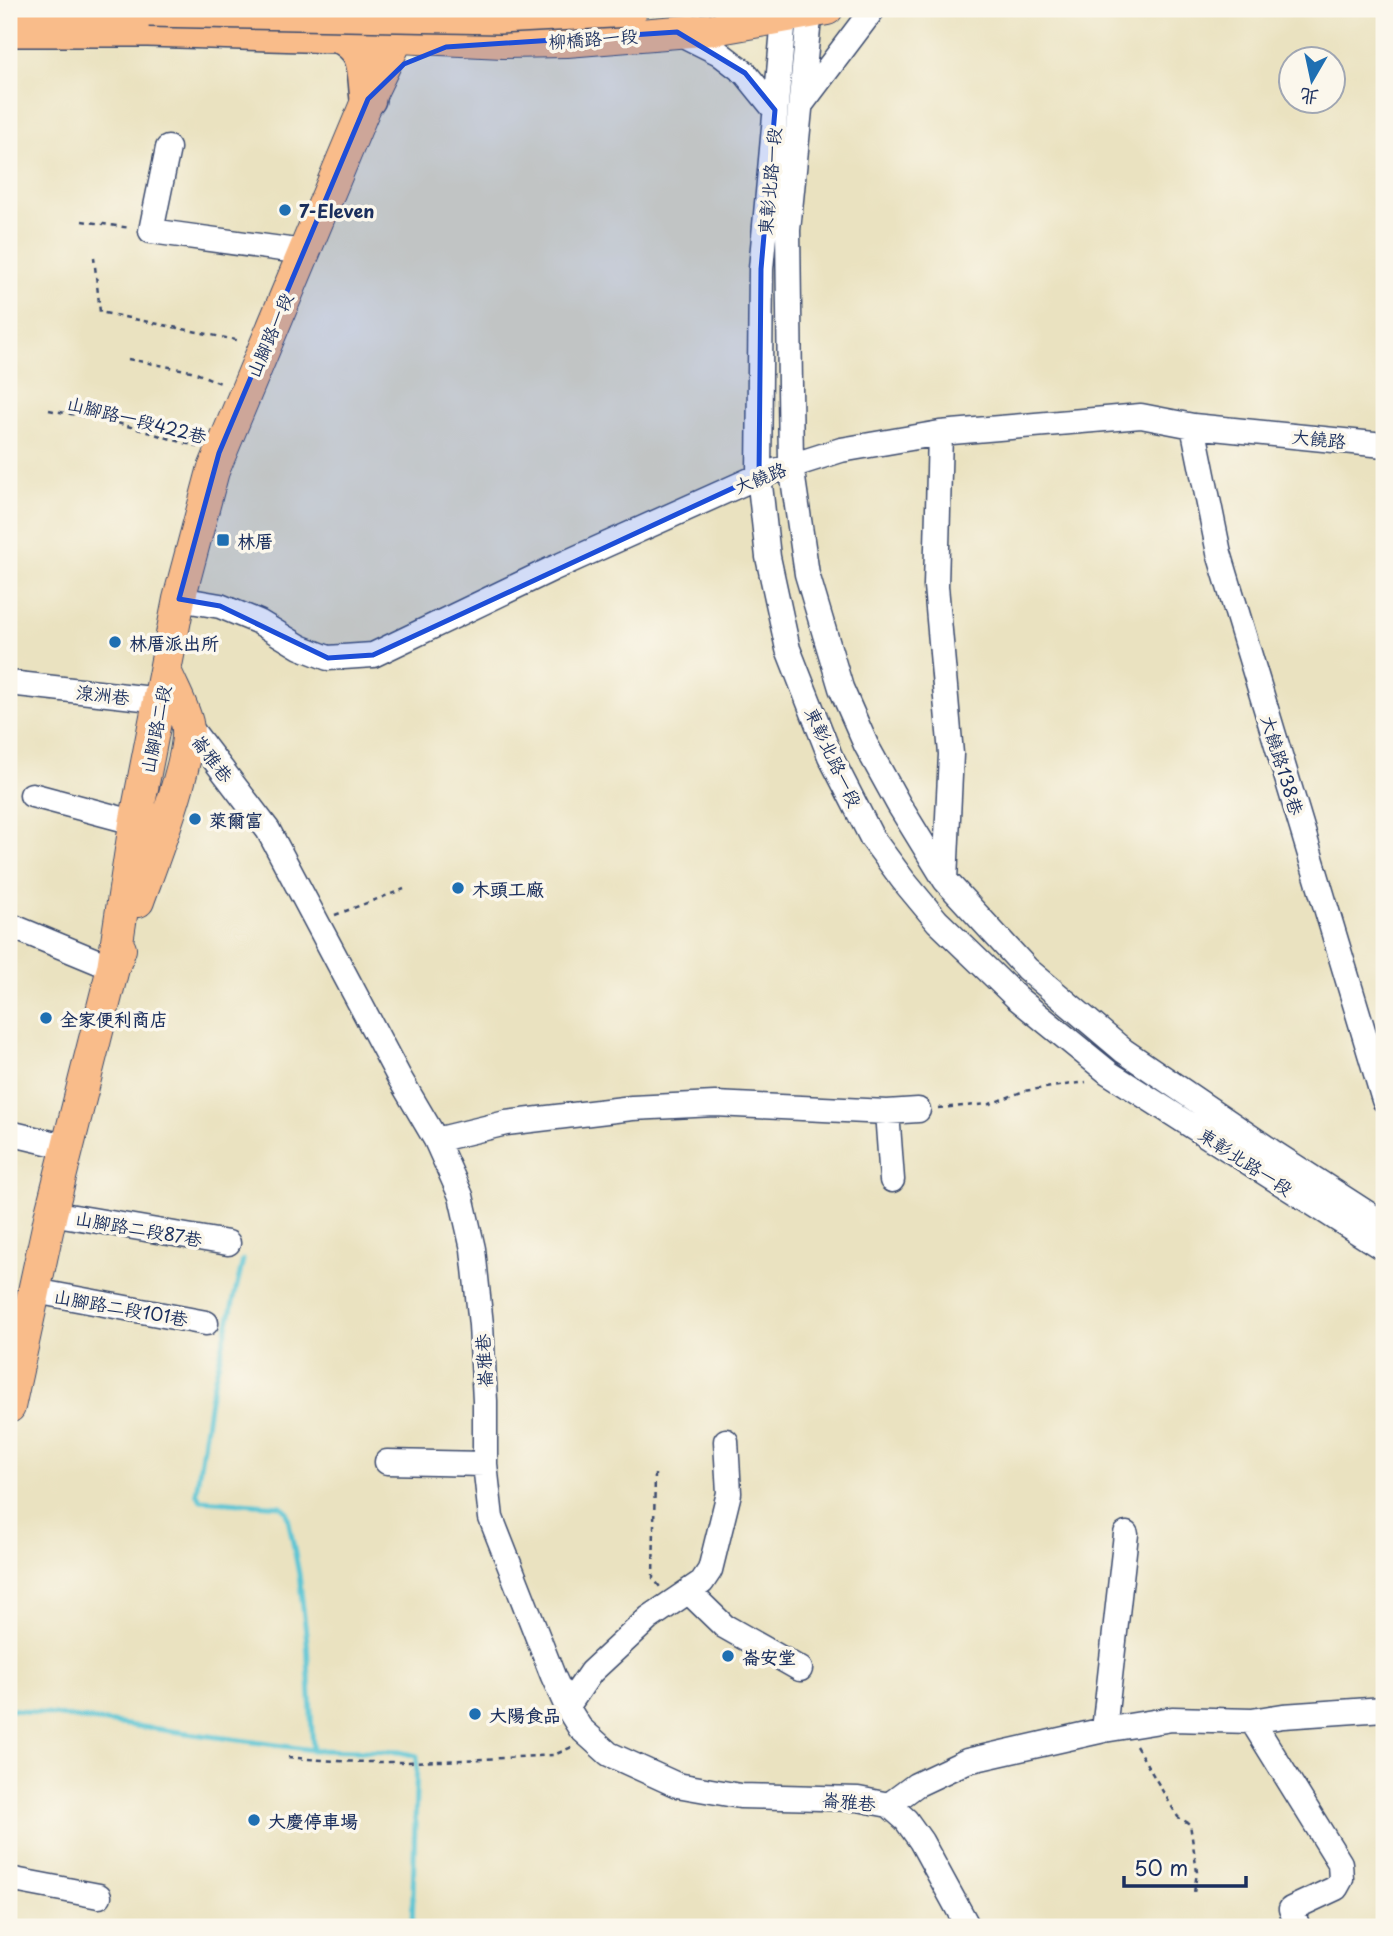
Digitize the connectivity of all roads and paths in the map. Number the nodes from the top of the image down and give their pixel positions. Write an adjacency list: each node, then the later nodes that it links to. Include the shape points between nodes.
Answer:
1 (149, 9): 2 (highway, bridge, via 499,16)
2 (630, 9)
3 (873, 9): 11 (street)
4 (803, 11): 7 (main road, 柳橋路一段); 11 (street, 東彰北路一段); 12 (street, 東彰北路一段)
5 (405, 23): 8 (highway); 9 (main road, 柳橋路一段); 10 (main road, 山腳路一段)
6 (9, 29): 8 (highway)
7 (677, 32): 9 (main road, 柳橋路一段); 12 (street, via 719,53 745,73)
8 (339, 35): 10 (highway, via 362,54)
9 (503, 42): 10 (main road, via 446,47 404,64)
10 (368, 99): 16 (main road, 山腳路一段)
11 (801, 104): 26 (street, 東彰北路一段, via 788,230)
12 (775, 110): 27 (street, 東彰北路一段, via 761,268)
13 (169, 148): 15 (street)
14 (82, 221): 15 (path)
15 (151, 230): 16 (street)
16 (304, 252): 18 (main road, 山腳路一段)
17 (94, 257): 18 (path, via 100,312)
18 (264, 346): 20 (main road, 山腳路一段)
19 (128, 359): 20 (path, via 191,371)
20 (244, 393): 25 (main road, 山腳路一段)
21 (49, 410): 25 (path, 山腳路一段422巷, via 114,422)
22 (1193, 426): 23 (street, 大饒路, via 1141,416); 24 (street, 大饒路); 40 (street, 大饒路138巷, via 1219,553)
23 (940, 433): 26 (street, 大饒路, via 841,450); 34 (street, via 936,586 951,754)
24 (1384, 445)
25 (219, 453): 28 (main road, 山腳路一段)
26 (791, 466): 27 (street, 大饒路); 34 (street, 東彰北路一段, via 807,574 841,688 866,746)
27 (759, 476): 28 (street, 大饒路, via 373,655 328,658 220,606); 50 (street, 東彰北路一段, via 768,556 788,649 830,756 872,838 903,880 937,921 1017,998 1109,1073)
28 (179, 598): 30 (main road, 山腳路一段)
29 (9, 683): 30 (street, 湶洲巷)
30 (163, 687): 31 (main road, 山腳路二段); 33 (main road, 山腳路二段)
31 (188, 725): 33 (main road, 山腳路二段, via 185,756); 36 (street, 崙雅巷, via 268,830)
32 (32, 795): 33 (street)
33 (149, 827): 38 (main road, 山腳路二段)
34 (945, 880): 48 (street, 東彰北路一段, via 1027,969 1124,1051)
35 (404, 889): 36 (path)
36 (317, 922): 44 (street, 崙雅巷)
37 (9, 925): 38 (street)
38 (113, 968): 45 (main road, 山腳路二段)
39 (1086, 1082): 41 (path, via 1024,1091 990,1104)
40 (1384, 1100)
41 (918, 1110): 42 (street)
42 (887, 1112): 44 (street, via 715,1104 632,1108 506,1123); 46 (street)
43 (9, 1133): 45 (street)
44 (436, 1140): 56 (street, 崙雅巷, via 461,1196 473,1249 481,1325)
45 (68, 1147): 47 (main road, 山腳路二段)
46 (892, 1180)
47 (51, 1213): 49 (street, 山腳路二段87巷); 51 (main road, 山腳路二段)
48 (1384, 1224)
49 (228, 1243)
50 (1384, 1249)
51 (35, 1291): 52 (street, 山腳路二段101巷); 53 (main road, 山腳路二段)
52 (206, 1323)
53 (10, 1393)
54 (726, 1441): 59 (street, via 729,1493 716,1544 706,1576)
55 (387, 1462): 56 (street)
56 (485, 1464): 61 (street, 崙雅巷, via 491,1518)
57 (655, 1474): 59 (path, via 653,1578)
58 (1126, 1534): 64 (street)
59 (680, 1598): 60 (street); 61 (street, via 649,1618 591,1672)
60 (800, 1669)
61 (568, 1707): 65 (street, 崙雅巷)
62 (1384, 1709): 63 (street, 崙雅巷)
63 (1252, 1721): 64 (street, 崙雅巷, via 1172,1719); 72 (street, via 1340,1863 1341,1879 1336,1888 1291,1909)
64 (1115, 1729): 67 (street, 崙雅巷, via 967,1761 916,1785); 69 (path, via 1178,1817 1190,1824 1197,1872)
65 (591, 1739): 66 (path, via 554,1755 407,1763); 67 (street, 崙雅巷, via 622,1760 677,1785 740,1796 859,1799)
66 (288, 1757)
67 (889, 1805): 71 (street, 崙雅巷, via 921,1841)
68 (9, 1880): 70 (street)
69 (1194, 1893)
70 (99, 1896)
71 (968, 1927)
72 (1298, 1927)

